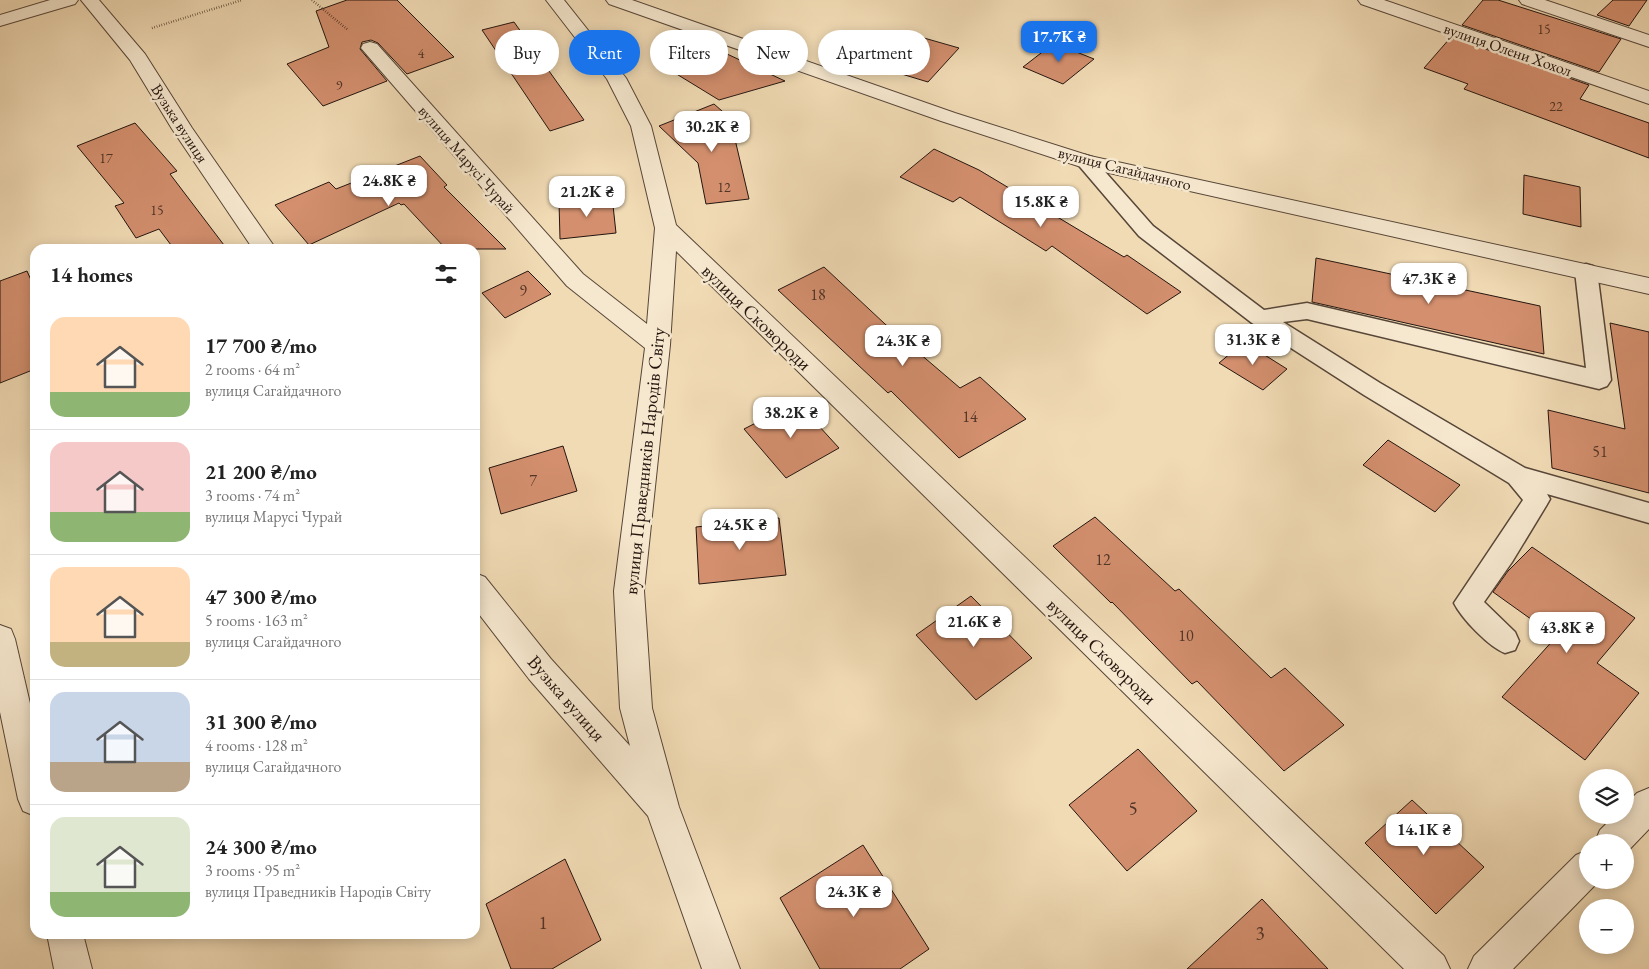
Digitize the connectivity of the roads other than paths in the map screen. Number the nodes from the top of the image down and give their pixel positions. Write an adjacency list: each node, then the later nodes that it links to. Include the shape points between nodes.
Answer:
1 (69, 0): 7 (street)
2 (90, 0): 13 (street, Вузька вулиця, via 138,58 182,129)
3 (555, 0): 12 (street, вулиця Праведників Народів Світу, via 616,78 640,126)
4 (615, 0): 11 (street, вулиця Сагайдачного)
5 (1368, 0): 10 (street, вулиця Олени Хохол)
6 (1528, 0): 8 (street)
7 (0, 21)
8 (1649, 41)
9 (370, 48): 17 (street, вулиця Марусі Чурай, via 575,280)
10 (1649, 98)
11 (1085, 161): 14 (street, вулиця Сагайдачного); 16 (lane, via 1146,231)
12 (666, 228): 17 (street, вулиця Праведників Народів Світу); 32 (street, вулиця Сковороди)
13 (262, 244)
14 (1586, 271): 15 (street, вулиця Сагайдачного); 16 (lane, via 1599,380 1307,311)
15 (1649, 286)
16 (1260, 318): 18 (lane, via 1372,390)
17 (658, 345): 26 (street, вулиця Праведників Народів Світу, via 629,591 636,708)
18 (1518, 476): 19 (lane); 22 (lane, via 1537,499 1468,602)
19 (1649, 513)
20 (480, 592): 26 (street, Вузька вулиця, via 540,669)
21 (0, 638): 23 (street)
22 (1505, 640)
23 (8, 719): 24 (street)
24 (30, 784)
25 (1649, 805): 27 (street)
26 (662, 808): 31 (street, вулиця Праведників Народів Світу)
27 (1620, 834)
28 (1579, 876): 33 (street)
29 (66, 939): 30 (street)
30 (73, 969)
31 (721, 969)
32 (1430, 969)
33 (1487, 969)

